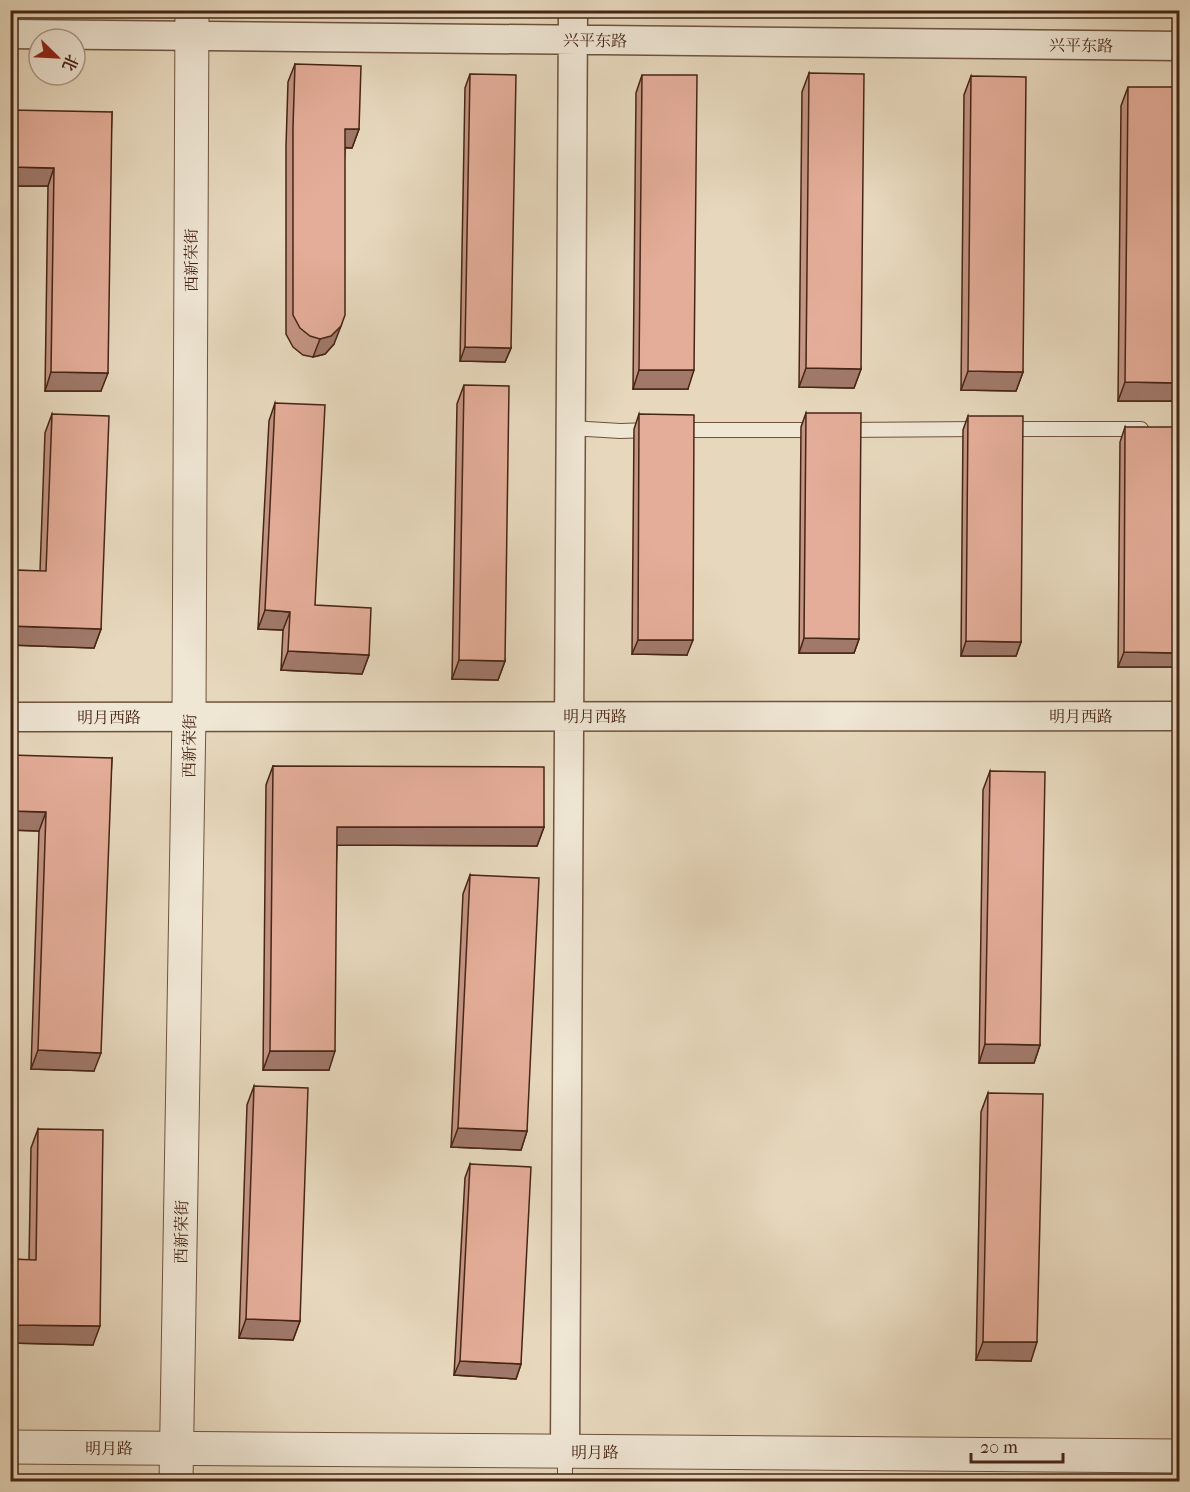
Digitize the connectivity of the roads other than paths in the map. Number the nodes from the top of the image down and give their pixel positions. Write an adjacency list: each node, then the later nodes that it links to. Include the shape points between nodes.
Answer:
1 (573, 10): 4 (street)
2 (192, 23): 3 (street, 兴平东路); 4 (street, 兴平东路); 11 (street, 西新荣街)
3 (10, 33)
4 (573, 39): 5 (street, 兴平东路); 6 (street)
5 (1179, 46)
6 (571, 428): 7 (lane); 8 (street)
7 (1156, 429)
8 (570, 716): 9 (street, 明月西路); 11 (street, 明月西路); 15 (street)
9 (1179, 716)
10 (10, 717): 11 (street, 明月西路)
11 (189, 717): 13 (street, 西新荣街)
12 (10, 1447): 13 (street, 明月路)
13 (177, 1448): 15 (street, 明月路); 16 (street, 西新荣街)
14 (1179, 1456): 15 (street, 明月路)
15 (565, 1466)
16 (176, 1482)

